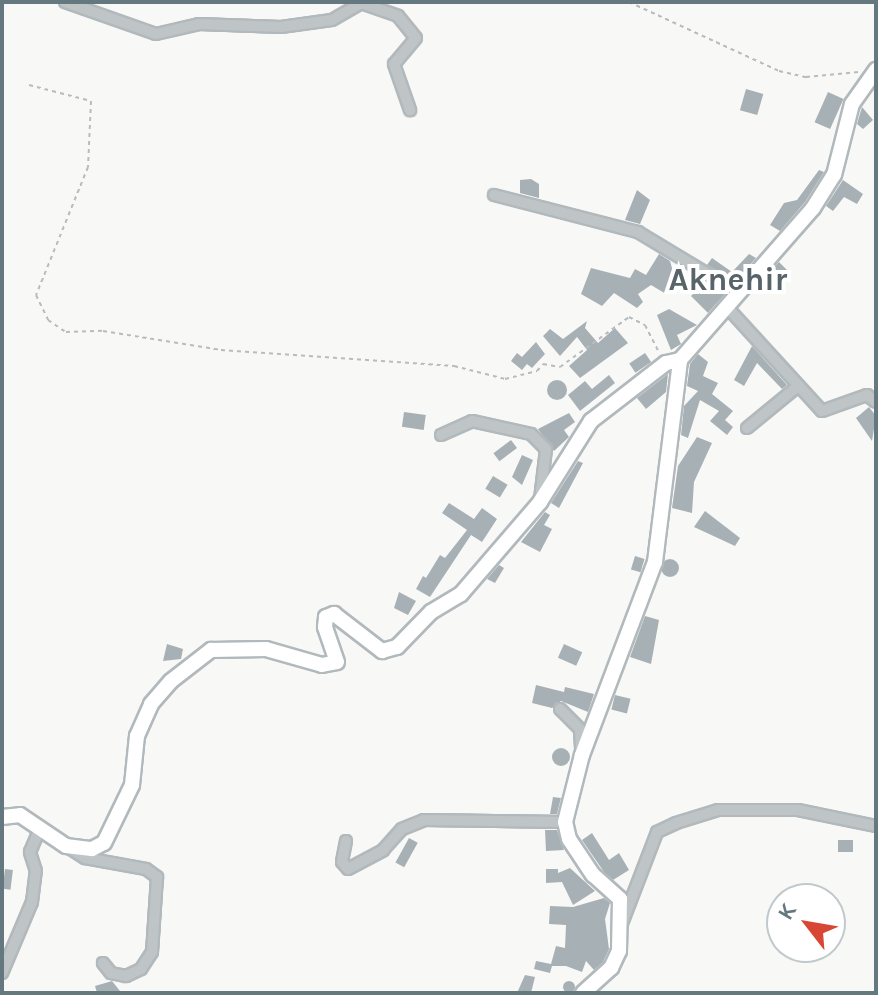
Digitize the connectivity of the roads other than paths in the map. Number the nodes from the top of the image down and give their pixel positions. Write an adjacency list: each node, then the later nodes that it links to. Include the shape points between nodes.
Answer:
1 (65, 2): 3 (street, via 156,34 199,24 268,28 332,20 361,3 398,16 416,38 394,64)
2 (876, 70): 5 (street, via 852,104 834,175 813,208)
3 (410, 110)
4 (494, 195): 5 (street, via 638,232)
5 (739, 293): 6 (street)
6 (726, 306): 7 (street); 8 (street)
7 (673, 362): 12 (street, via 591,421); 14 (street, via 655,562)
8 (797, 387): 9 (street, via 822,411 867,395); 10 (street)
9 (876, 402)
10 (747, 428)
11 (441, 435): 12 (street, via 472,421 531,434 546,449)
12 (540, 502): 20 (street, via 461,594 431,612 397,647 382,651 334,614 326,617 325,627 337,662 322,665 266,649 230,646 191,662 151,704 137,736 132,785 112,831 92,849)
13 (560, 709): 14 (street, via 580,729)
14 (582, 755): 16 (street)
15 (2, 817): 18 (street, via 20,815)
16 (565, 822): 19 (street, via 424,820 402,829 383,850 348,869 342,862); 21 (street, via 569,839 593,875 620,899)
17 (876, 826): 21 (street, via 798,810 718,810 676,823 657,832)
18 (40, 829): 20 (street); 23 (street, via 30,852 36,871 32,902)
19 (346, 841)
20 (66, 846): 22 (street, via 85,858 146,869 157,877 152,952 141,969 126,976 111,973)
21 (620, 933): 24 (street, via 611,968)
22 (103, 963)
23 (2, 973)
24 (583, 993)

